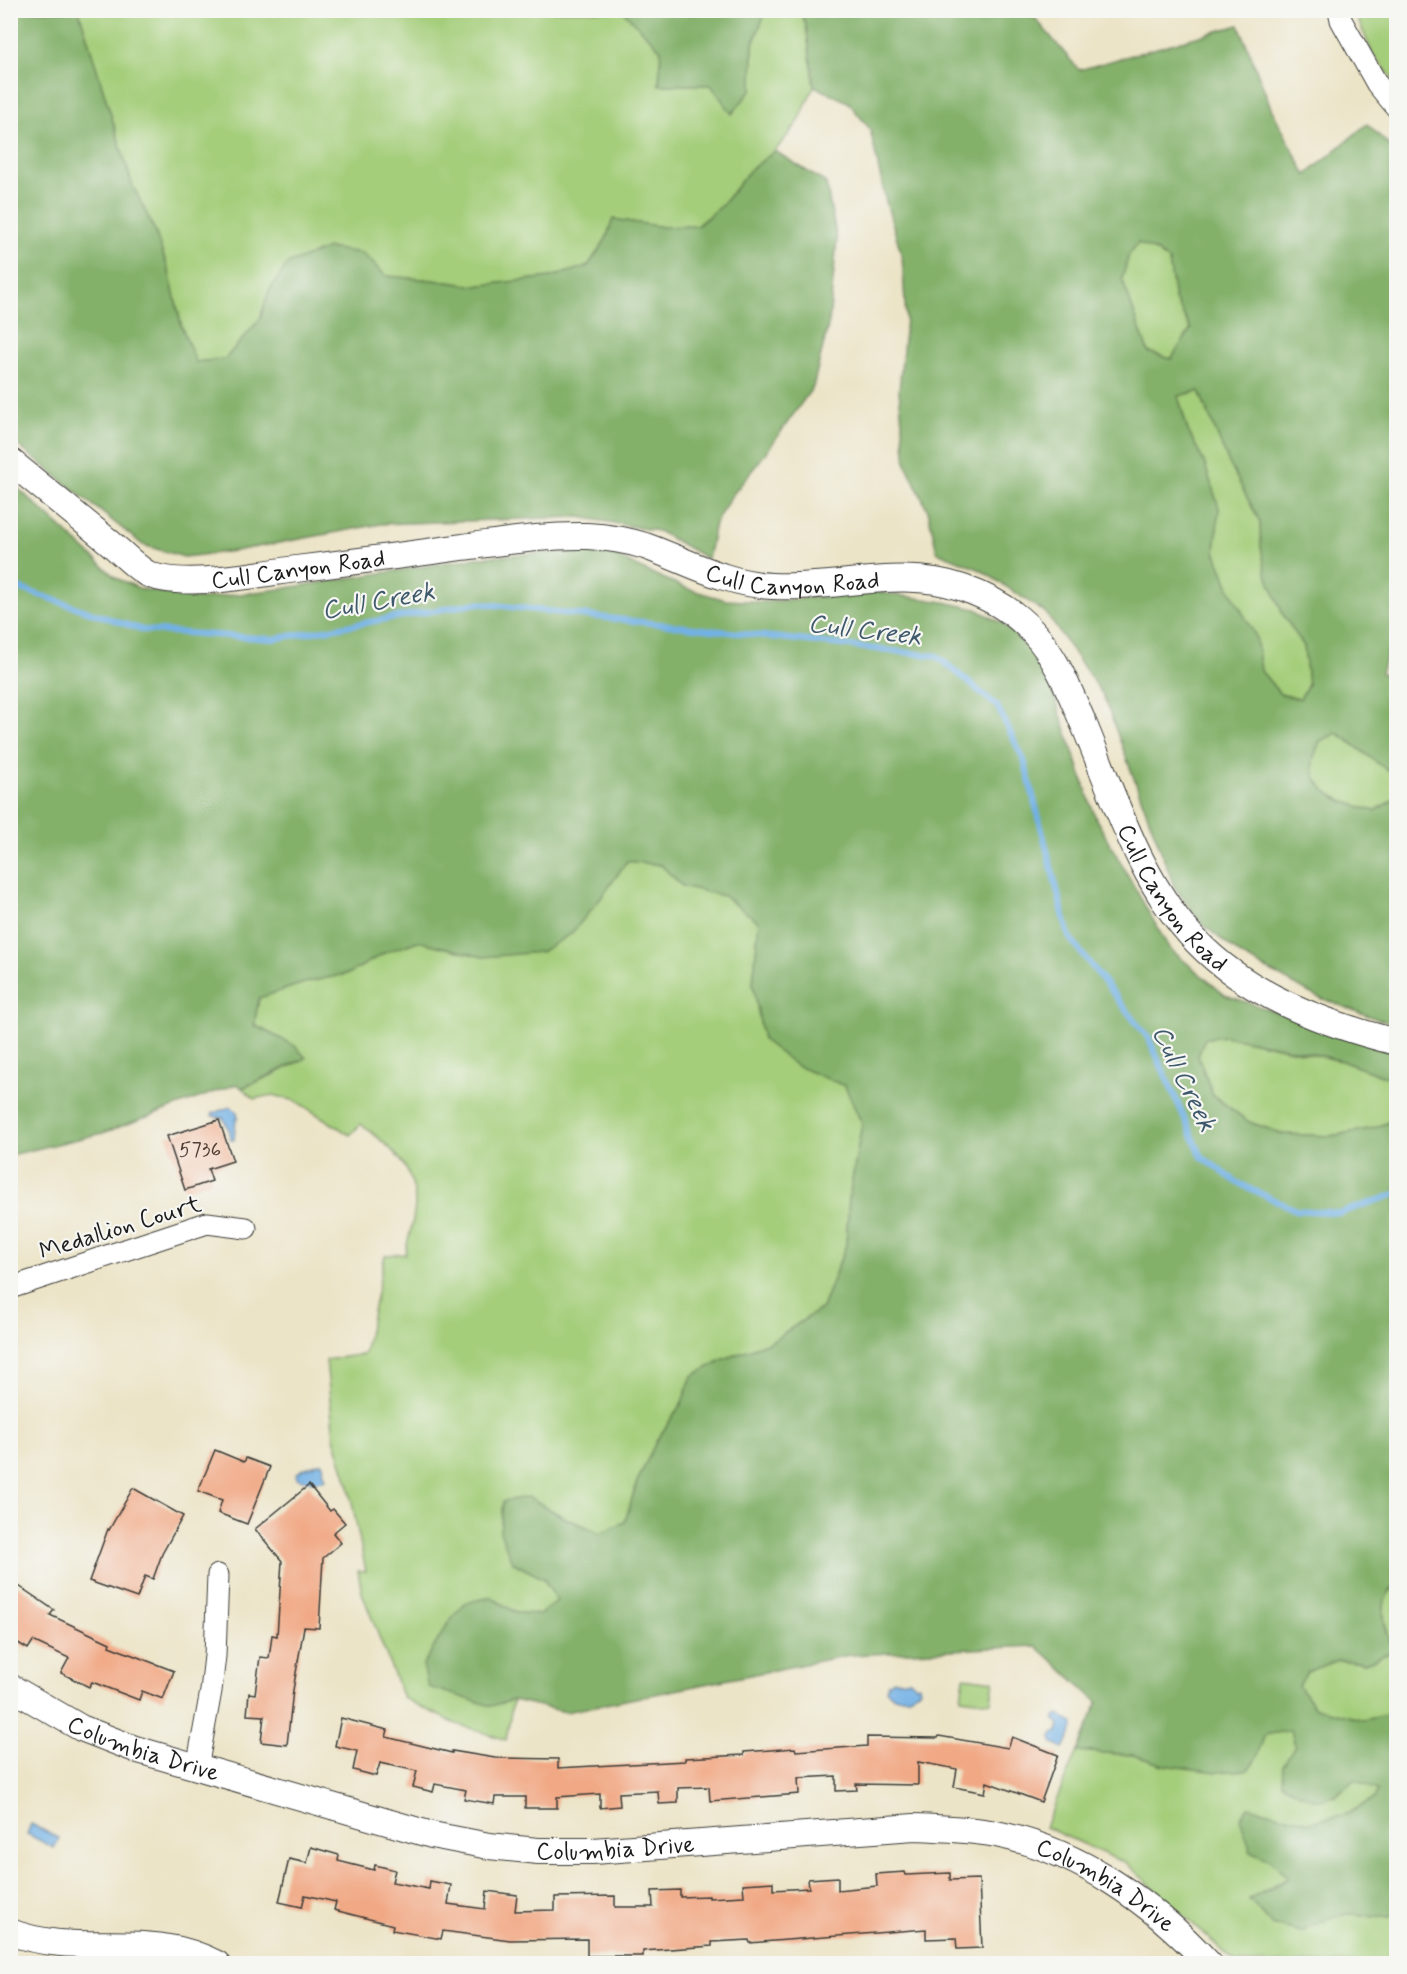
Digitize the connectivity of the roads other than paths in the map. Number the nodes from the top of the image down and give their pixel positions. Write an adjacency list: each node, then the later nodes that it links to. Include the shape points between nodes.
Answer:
1 (1339, 10): 2 (street, via 1377,84)
2 (1396, 107)
3 (10, 461): 4 (street, Cull Canyon Road, via 148,574 178,581 240,577 500,542 581,536 633,543 756,585 794,587 908,579 942,581 975,592 1014,614 1046,648 1064,679 1134,846 1173,914 1198,943 1246,982 1278,1000 1321,1019)
4 (1396, 1042)
5 (246, 1228): 6 (street, Medallion Court, via 207,1223)
6 (10, 1288)
7 (219, 1575): 9 (street, via 215,1656)
8 (10, 1687): 9 (street, Columbia Drive, via 81,1728)
9 (197, 1768): 12 (street, Columbia Drive, via 432,1835 538,1851 914,1827 998,1834 1054,1852 1109,1880 1158,1913)
10 (10, 1932): 11 (street, via 62,1945 123,1943 170,1947)
11 (216, 1964)
12 (1209, 1964)

